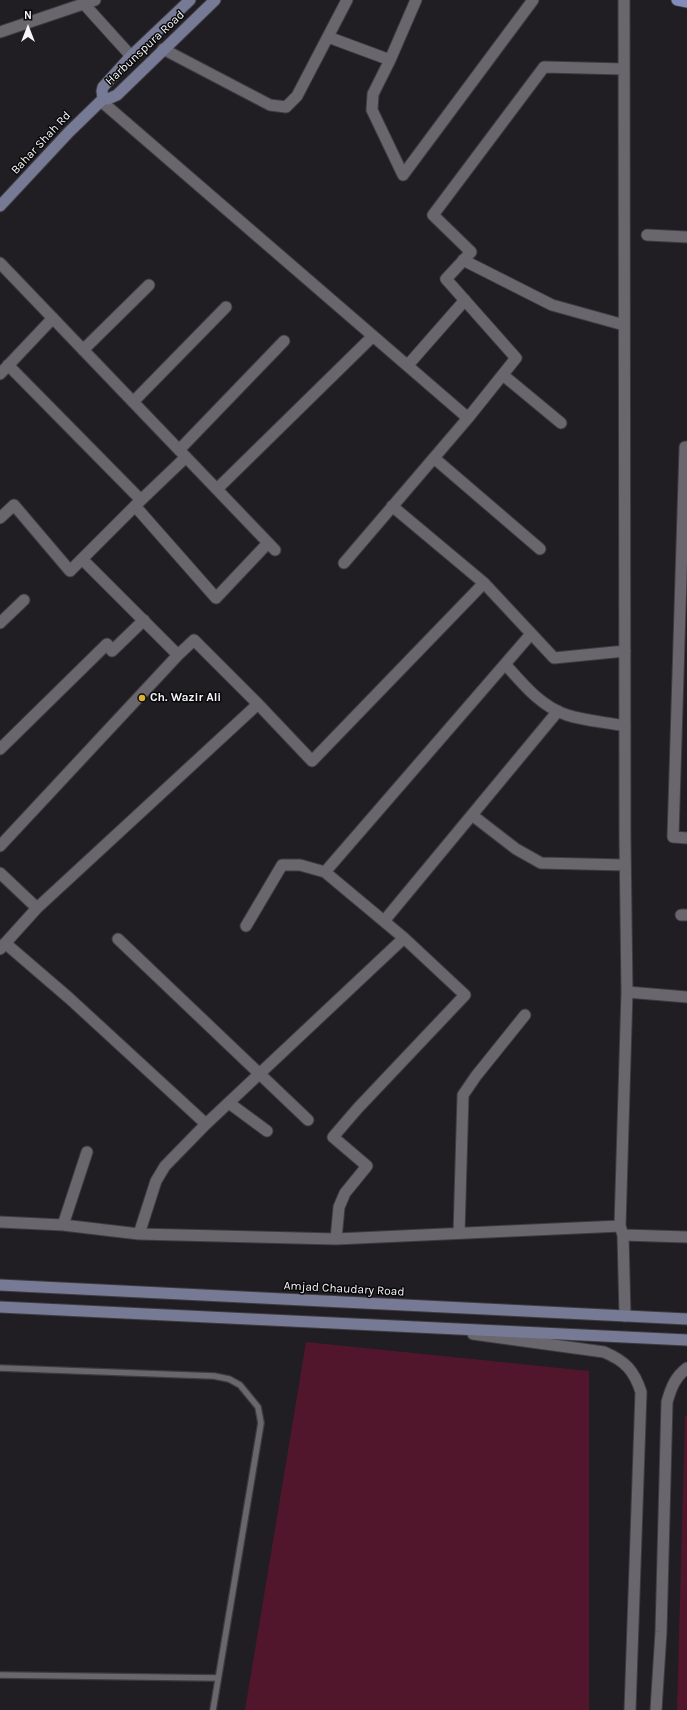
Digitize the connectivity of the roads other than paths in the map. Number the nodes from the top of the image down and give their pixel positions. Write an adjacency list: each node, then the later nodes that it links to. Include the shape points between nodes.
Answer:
1 (190, 0): 13 (main road, Harbunspura Road)
2 (215, 0): 12 (main road, Harbunspura Road)
3 (347, 0): 11 (street)
4 (416, 0): 14 (street)
5 (533, 0): 14 (street, via 403,175 372,110 373,94)
6 (624, 0): 15 (street)
7 (677, 0): 9 (main road)
8 (90, 2): 10 (street); 13 (street)
9 (687, 2)
10 (0, 32)
11 (328, 37): 12 (street, via 297,96 286,107 270,106); 14 (street)
12 (163, 49): 16 (main road, Harbunspura Road, via 116,94)
13 (131, 56): 16 (main road, Harbunspura Road, via 103,87)
14 (390, 60)
15 (624, 69): 20 (street, via 544,67 433,215 471,252); 26 (street)
16 (102, 100): 17 (main road, Bahar Shah Rd); 27 (street)
17 (2, 201)
18 (646, 235): 19 (street)
19 (687, 237)
20 (463, 260): 23 (street, via 446,279); 26 (street, via 552,305)
21 (0, 263): 25 (street)
22 (149, 285): 29 (street)
23 (465, 300): 30 (street); 32 (street, via 516,358)
24 (226, 307): 33 (street)
25 (53, 318): 29 (street); 31 (street)
26 (624, 325): 52 (street)
27 (373, 336): 30 (street); 39 (street)
28 (284, 341): 37 (street)
29 (83, 350): 33 (street)
30 (408, 366): 34 (street)
31 (4, 369): 40 (street)
32 (502, 375): 34 (street); 35 (street)
33 (133, 402): 37 (street)
34 (468, 418): 38 (street)
35 (561, 423)
36 (687, 447): 50 (street)
37 (182, 454): 39 (street); 40 (street)
38 (434, 458): 41 (street); 43 (street)
39 (217, 490): 40 (street, via 272,547 216,598)
40 (138, 503): 44 (street)
41 (392, 506): 45 (street); 46 (street)
42 (0, 518): 44 (street, via 14,505 70,571)
43 (540, 549)
44 (82, 559): 48 (street)
45 (344, 563)
46 (484, 583): 51 (street); 55 (street, via 312,761)
47 (24, 600): 49 (street)
48 (144, 620): 53 (street); 58 (street, via 112,651 107,644)
49 (0, 622)
50 (683, 623): 60 (street, via 673,837)
51 (531, 634): 52 (street, via 554,658); 54 (street)
52 (625, 651): 57 (street)
53 (178, 655): 55 (street, via 194,640); 61 (street)
54 (505, 664): 56 (street, via 530,690); 63 (street)
55 (258, 704): 65 (street)
56 (558, 711): 57 (street, via 566,715); 59 (street)
57 (625, 726): 62 (street)
58 (0, 748)
59 (472, 815): 62 (street, via 516,849 540,863); 66 (street)
60 (687, 838)
61 (0, 846)
62 (625, 865): 71 (street)
63 (325, 872): 66 (street); 67 (street, via 300,865 282,865)
64 (0, 873): 65 (street)
65 (37, 908): 70 (street)
66 (384, 921): 68 (street)
67 (246, 926)
68 (404, 938): 74 (street); 86 (street, via 465,996 333,1137 367,1166 345,1193 339,1207)
69 (118, 939): 74 (street)
70 (3, 946): 77 (street, via 69,998)
71 (627, 992): 72 (street); 82 (street)
72 (687, 997)
73 (525, 1015): 83 (street, via 463,1095)
74 (259, 1074): 75 (street); 76 (street)
75 (229, 1103): 77 (street); 78 (street)
76 (308, 1120)
77 (206, 1124): 84 (street, via 165,1166 156,1181)
78 (267, 1131)
79 (87, 1152): 81 (street)
80 (0, 1222): 81 (street)
81 (63, 1225): 84 (street)
82 (621, 1230): 83 (street); 85 (street); 89 (street)
83 (460, 1233): 86 (street)
84 (139, 1234): 86 (street)
85 (687, 1237)
86 (336, 1239)
87 (0, 1285): 89 (main road, Amjad Chaudary Road)
88 (0, 1307): 91 (main road)
89 (625, 1316): 90 (main road, Amjad Chaudary Road)
90 (687, 1319)
91 (423, 1327): 92 (main road); 98 (street, via 604,1352 620,1359 638,1382 641,1392)
92 (687, 1340)
93 (0, 1368): 96 (lane, via 214,1376 240,1384 258,1408 261,1423)
94 (687, 1368): 99 (street, via 672,1386 667,1402 661,1632)
95 (0, 1675): 96 (lane)
96 (218, 1678): 97 (lane)
97 (213, 1710)
98 (630, 1710)
99 (656, 1710)

